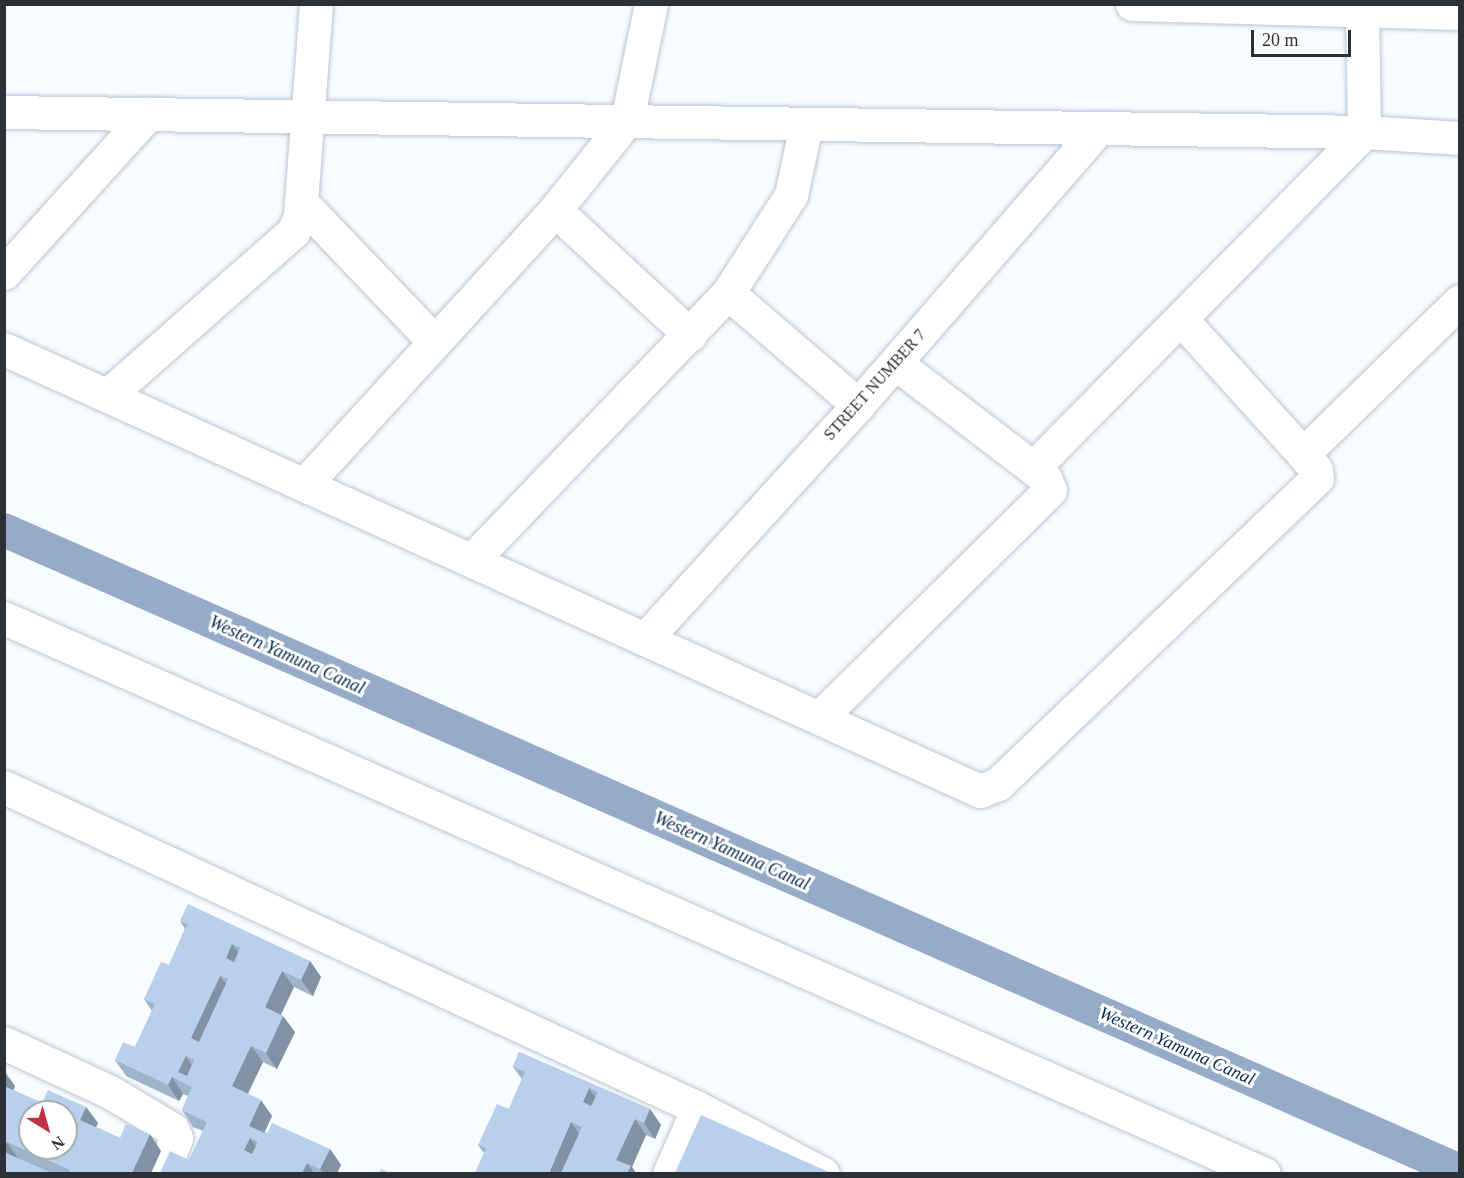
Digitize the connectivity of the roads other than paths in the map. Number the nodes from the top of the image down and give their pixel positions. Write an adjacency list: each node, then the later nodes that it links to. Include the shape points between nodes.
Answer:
1 (316, 4): 8 (street)
2 (651, 4): 9 (street)
3 (1132, 4): 4 (street)
4 (1361, 7): 5 (street); 12 (street)
5 (1460, 13)
6 (4, 112): 7 (street)
7 (148, 114): 8 (street); 16 (street)
8 (307, 117): 9 (street); 14 (street)
9 (627, 120): 10 (street); 15 (street)
10 (806, 125): 11 (street); 17 (street, via 791,195)
11 (1099, 128): 12 (street); 23 (street, STREET NUMBER 7)
12 (1364, 132): 13 (street); 19 (street)
13 (1460, 138)
14 (301, 202): 21 (street); 24 (street, via 293,232 277,248)
15 (555, 210): 20 (street); 21 (street)
16 (4, 273)
17 (728, 293): 20 (street); 25 (street)
18 (1460, 301): 26 (street)
19 (1181, 320): 26 (street); 27 (street)
20 (690, 335): 29 (street)
21 (434, 341): 28 (street)
22 (4, 349): 24 (street)
23 (895, 363): 25 (street, STREET NUMBER 7); 27 (street)
24 (108, 395): 28 (street)
25 (858, 405): 31 (street, STREET NUMBER 7)
26 (1303, 454): 32 (street, via 1318,473 1313,482 988,791 973,789)
27 (1033, 468): 32 (street, via 1048,483 1050,490 1044,498)
28 (305, 484): 29 (street)
29 (472, 560): 31 (street)
30 (4, 618): 39 (street)
31 (646, 638): 32 (street)
32 (820, 717)
33 (4, 787): 35 (street)
34 (4, 1043): 36 (street, via 110,1092 172,1129 176,1138)
35 (698, 1108): 37 (street); 38 (street)
36 (162, 1173)
37 (669, 1173)
38 (824, 1173)
39 (1264, 1173)

